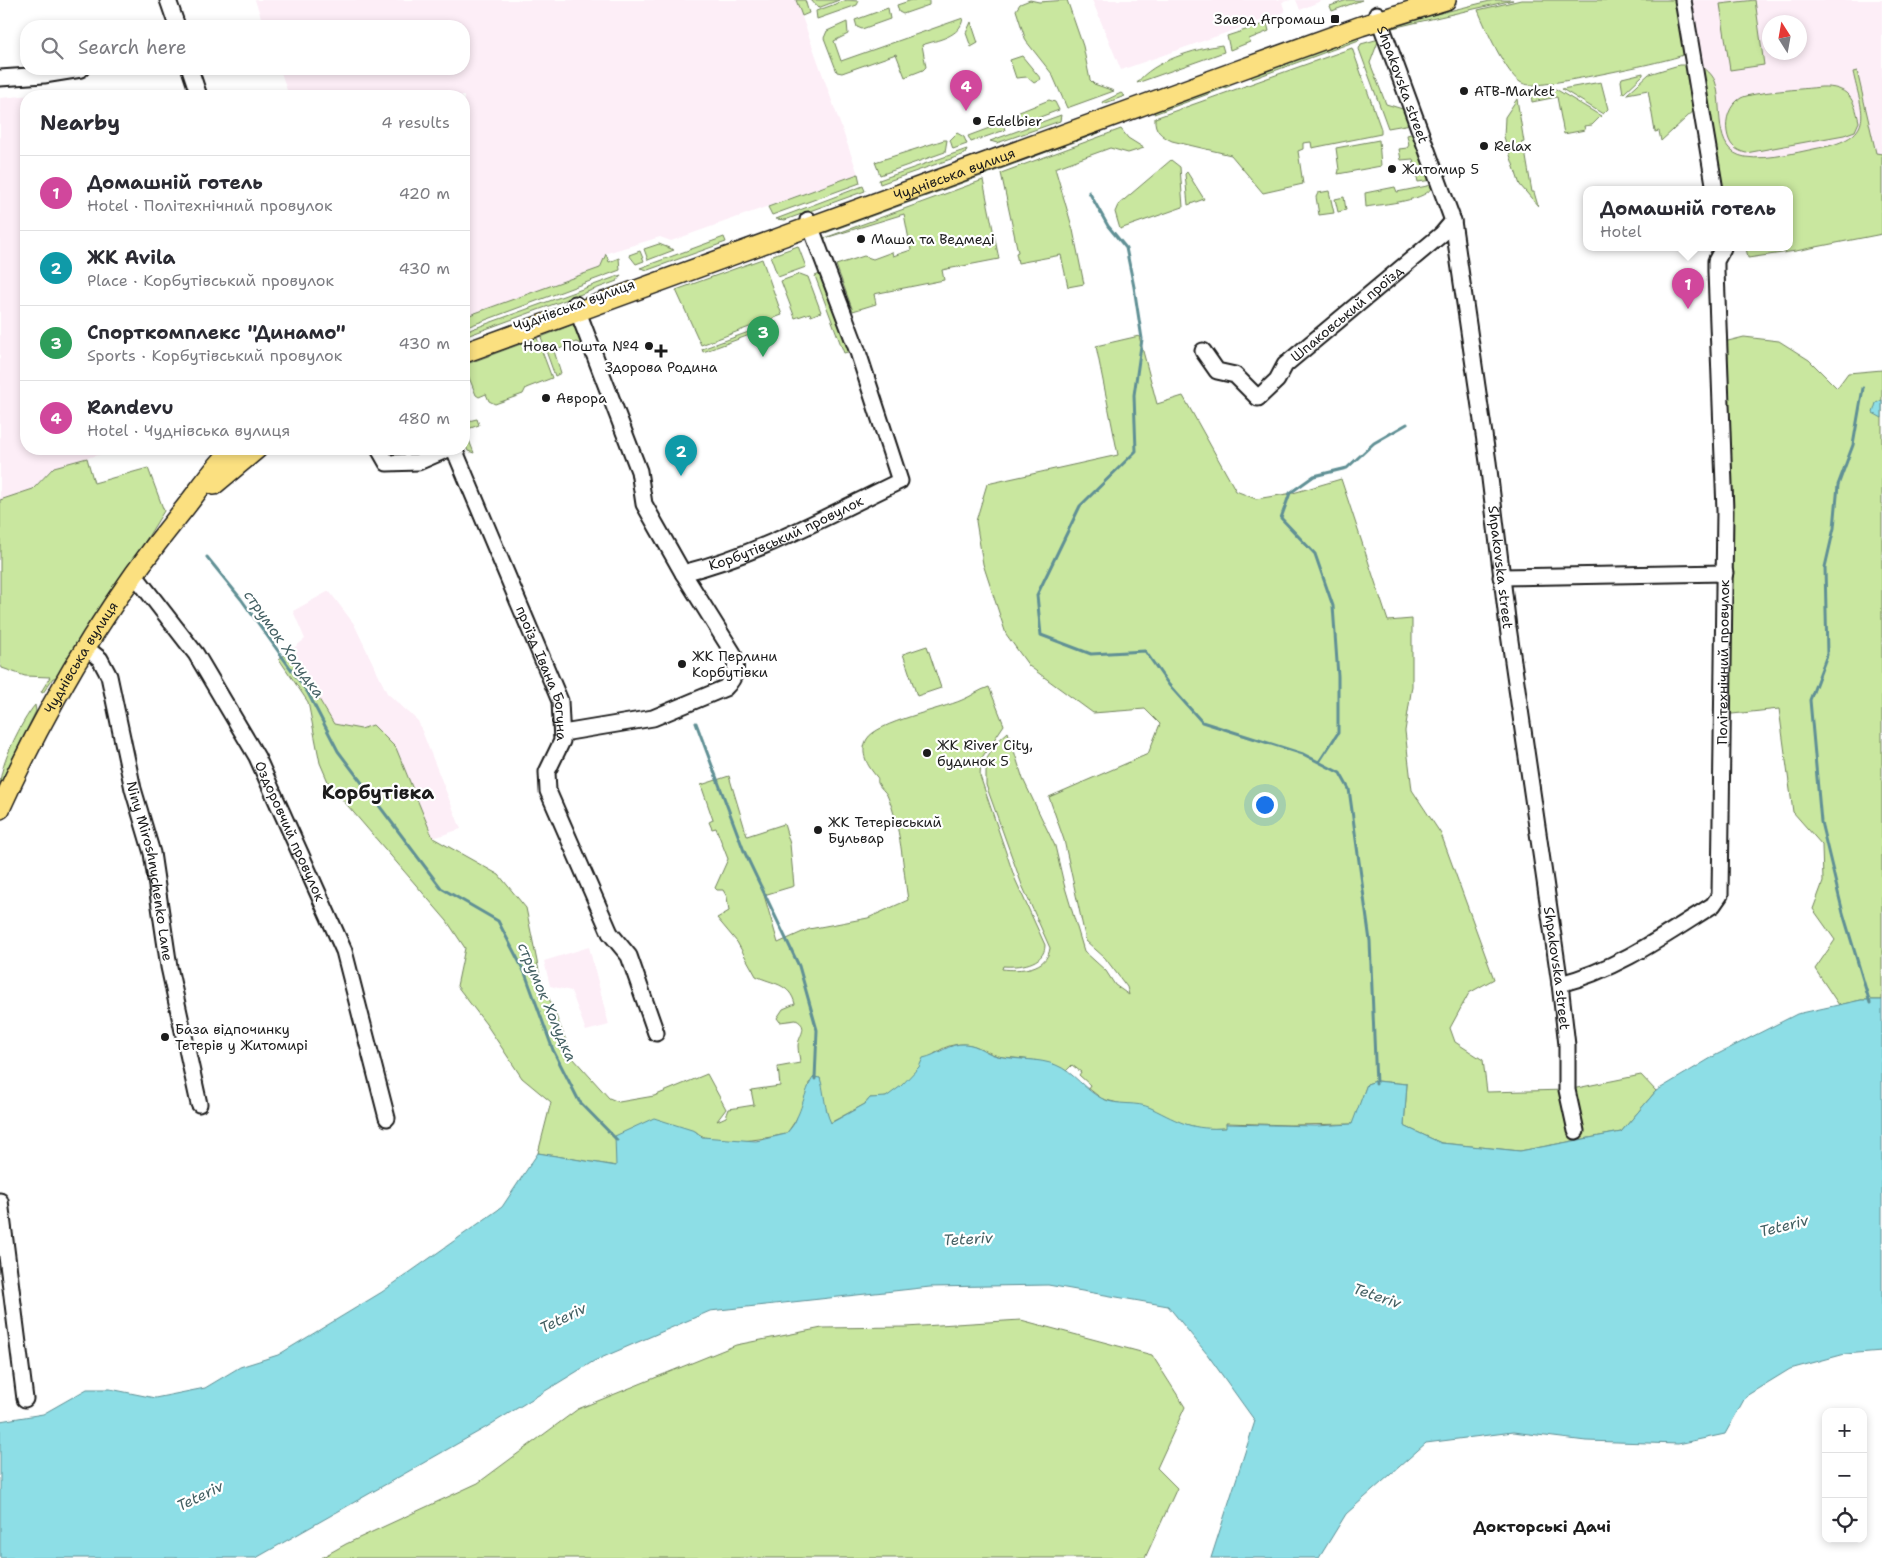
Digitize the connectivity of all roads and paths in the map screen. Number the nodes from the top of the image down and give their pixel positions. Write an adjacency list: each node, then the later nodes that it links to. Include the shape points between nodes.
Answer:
1 (168, 0): 6 (street)
2 (1417, 0): 5 (main road, Чуднівська вулиця)
3 (1446, 0): 5 (main road, Чуднівська вулиця)
4 (1683, 0): 11 (street)
5 (1378, 17): 12 (street, Shpakovska street); 13 (main road, Чуднівська вулиця)
6 (175, 20)
7 (44, 75): 9 (street)
8 (192, 75): 10 (street)
9 (0, 78)
10 (198, 90)
11 (1714, 186)
12 (1453, 221): 18 (street, Шпаковський проїзд, via 1442,234 1285,365 1277,380 1258,398 1235,375 1218,371); 28 (street, Shpakovska street)
13 (809, 224): 15 (main road, Чуднівська вулиця); 25 (street, Корбутівський провулок, via 858,352 900,481 786,536 718,564)
14 (1721, 251): 26 (street, Політехнічний провулок, via 1716,261 1716,271 1725,511)
15 (577, 308): 16 (main road, Чуднівська вулиця); 17 (main road, Чуднівська вулиця); 25 (street, via 639,471 644,504)
16 (470, 343)
17 (470, 350)
18 (1202, 351)
19 (228, 455): 24 (main road, Чуднівська вулиця)
20 (251, 455): 24 (main road, Чуднівська вулиця)
21 (382, 455): 22 (street, via 387,463 418,462)
22 (434, 455)
23 (457, 455): 30 (street, проїзд Івана Богуна, via 560,701)
24 (179, 515): 27 (main road, Чуднівська вулиця)
25 (683, 573): 30 (street, via 733,653 736,675 732,682 725,688 653,718)
26 (1724, 573): 28 (street); 32 (street, Політехнічний провулок, via 1720,895 1713,905 1644,949 1586,978)
27 (134, 574): 29 (main road, Чуднівська вулиця); 35 (street, Оздоровчий провулок, via 196,654 257,757 344,951)
28 (1501, 577): 32 (street, Shpakovska street)
29 (85, 647): 31 (main road, Чуднівська вулиця, via 41,723); 34 (street, Niny Miroshnychenko Lane, via 100,659 109,676 133,789 152,854 170,967)
30 (563, 734): 33 (street, проїзд Івана Богуна, via 559,752 547,772 548,791 610,933 629,956)
31 (0, 809)
32 (1560, 984): 36 (street, Shpakovska street, via 1568,1046 1568,1090)
33 (656, 1033)
34 (199, 1104)
35 (387, 1118)
36 (1576, 1131)
37 (0, 1201): 38 (street)
38 (25, 1399)

